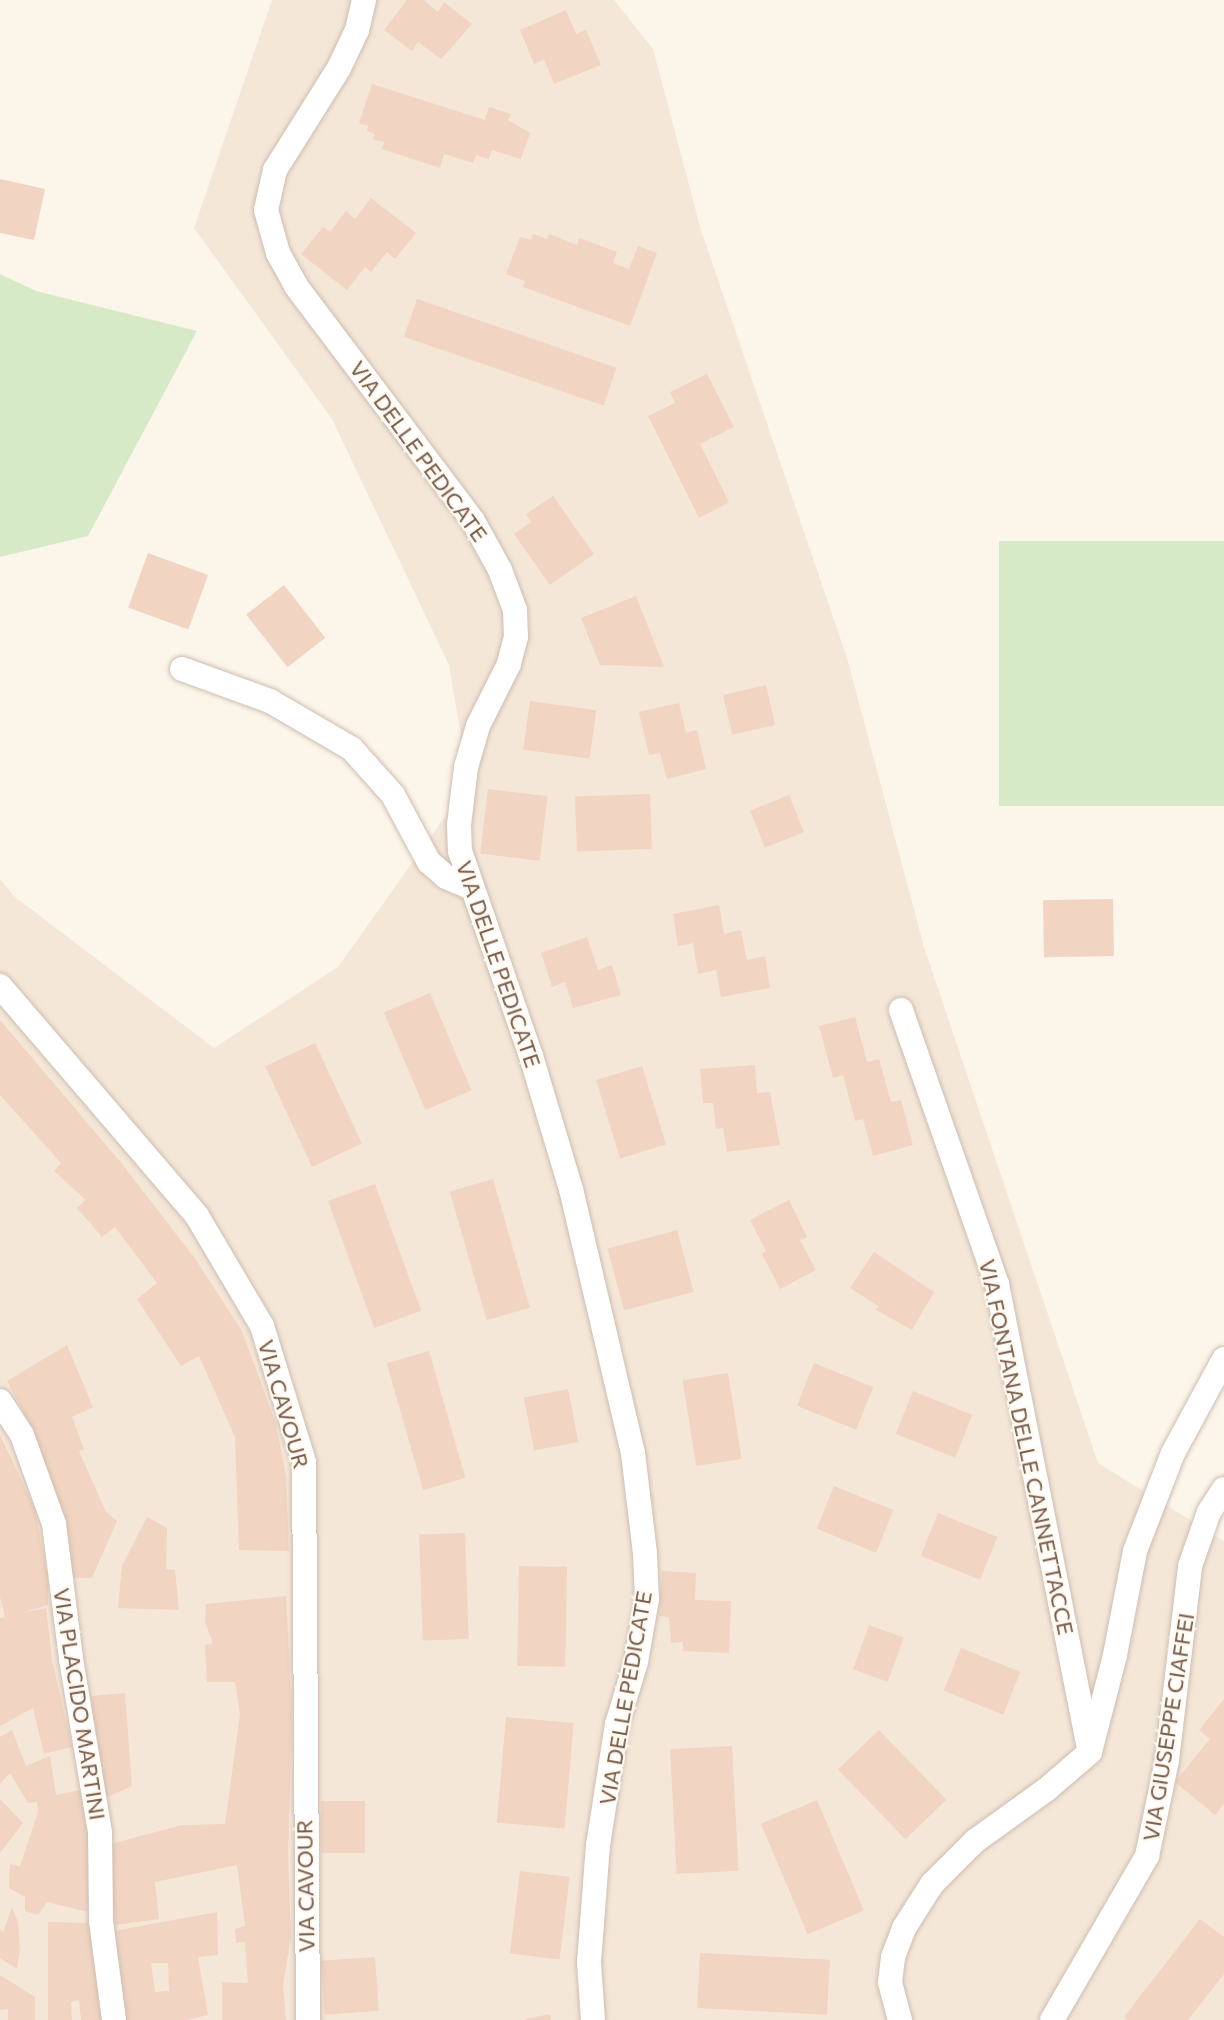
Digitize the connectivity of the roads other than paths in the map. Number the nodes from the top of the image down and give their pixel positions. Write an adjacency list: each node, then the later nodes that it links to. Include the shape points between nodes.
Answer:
1 (364, 0): 3 (street, VIA DELLE PEDICATE, via 357,30 339,68 275,170 266,210 278,253 296,286 463,506 508,585 516,621 513,650 476,732 464,780 459,843)
2 (182, 669): 3 (street, via 270,701 346,744 385,783 429,862 446,878)
3 (470, 887): 12 (street, VIA DELLE PEDICATE, via 531,1056 571,1189 633,1452 645,1554 647,1599 636,1662 617,1724 598,1845 589,1962)
4 (0, 986): 11 (street, VIA CAVOUR, via 197,1216 262,1326 304,1462)
5 (901, 1010): 9 (street, VIA FONTANA DELLE CANNETTACCE, via 997,1284)
6 (1224, 1359): 9 (street, via 1173,1453 1135,1551 1115,1655)
7 (0, 1401): 10 (street, VIA PLACIDO MARTINI, via 22,1435 54,1524 71,1659 100,1833 101,1921)
8 (1224, 1489): 14 (street, VIA GIUSEPPE CIAFFEI, via 1209,1512 1190,1566 1167,1760 1147,1856)
9 (1090, 1752): 13 (street, via 975,1841 932,1884 904,1928 892,1956 890,1982)
10 (114, 2020)
11 (308, 2020)
12 (593, 2020)
13 (900, 2020)
14 (1052, 2020)

